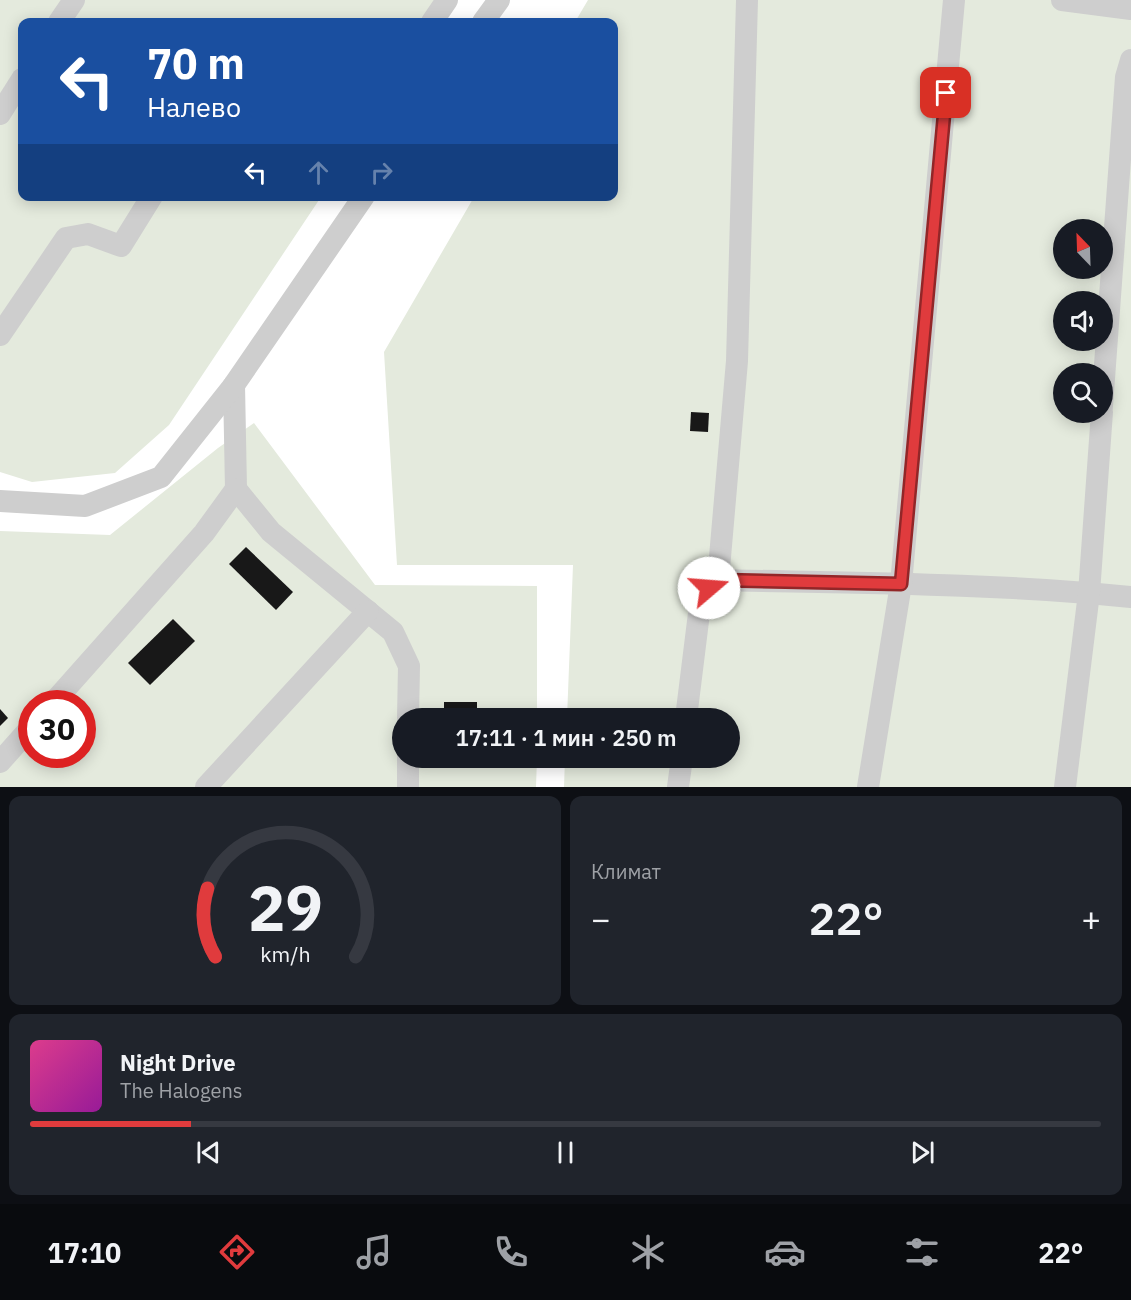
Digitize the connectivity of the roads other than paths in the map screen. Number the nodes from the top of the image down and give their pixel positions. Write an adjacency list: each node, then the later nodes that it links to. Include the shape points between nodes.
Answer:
1 (74, 0): 8 (street)
2 (447, 0): 9 (street)
3 (499, 0): 10 (street)
4 (747, 0): 22 (street, via 737,361)
5 (954, 0): 23 (street)
6 (1062, 0): 7 (street)
7 (1131, 9)
8 (62, 18)
9 (435, 18)
10 (486, 18)
11 (1131, 60): 17 (street, via 1126,77)
12 (18, 85): 13 (street)
13 (0, 114)
14 (149, 201): 16 (street, via 121,246 88,234 66,238)
15 (361, 201): 18 (street)
16 (0, 335)
17 (1105, 363)
18 (234, 385): 20 (street); 21 (street, via 161,477 85,506)
19 (1101, 423): 24 (street)
20 (236, 489): 26 (street, via 271,532); 27 (street, via 204,533)
21 (0, 501)
22 (718, 580): 23 (street); 29 (street, via 701,597)
23 (901, 584): 24 (street); 37 (street)
24 (1089, 593): 25 (street); 38 (street)
25 (1131, 597)
26 (368, 611): 28 (street, via 393,632 409,666); 34 (street)
27 (64, 690)
28 (408, 708)
29 (688, 708)
30 (18, 742): 31 (street)
31 (0, 762)
32 (408, 768): 35 (street)
33 (681, 768): 36 (street)
34 (206, 787)
35 (408, 787)
36 (678, 787)
37 (868, 787)
38 (1065, 787)

